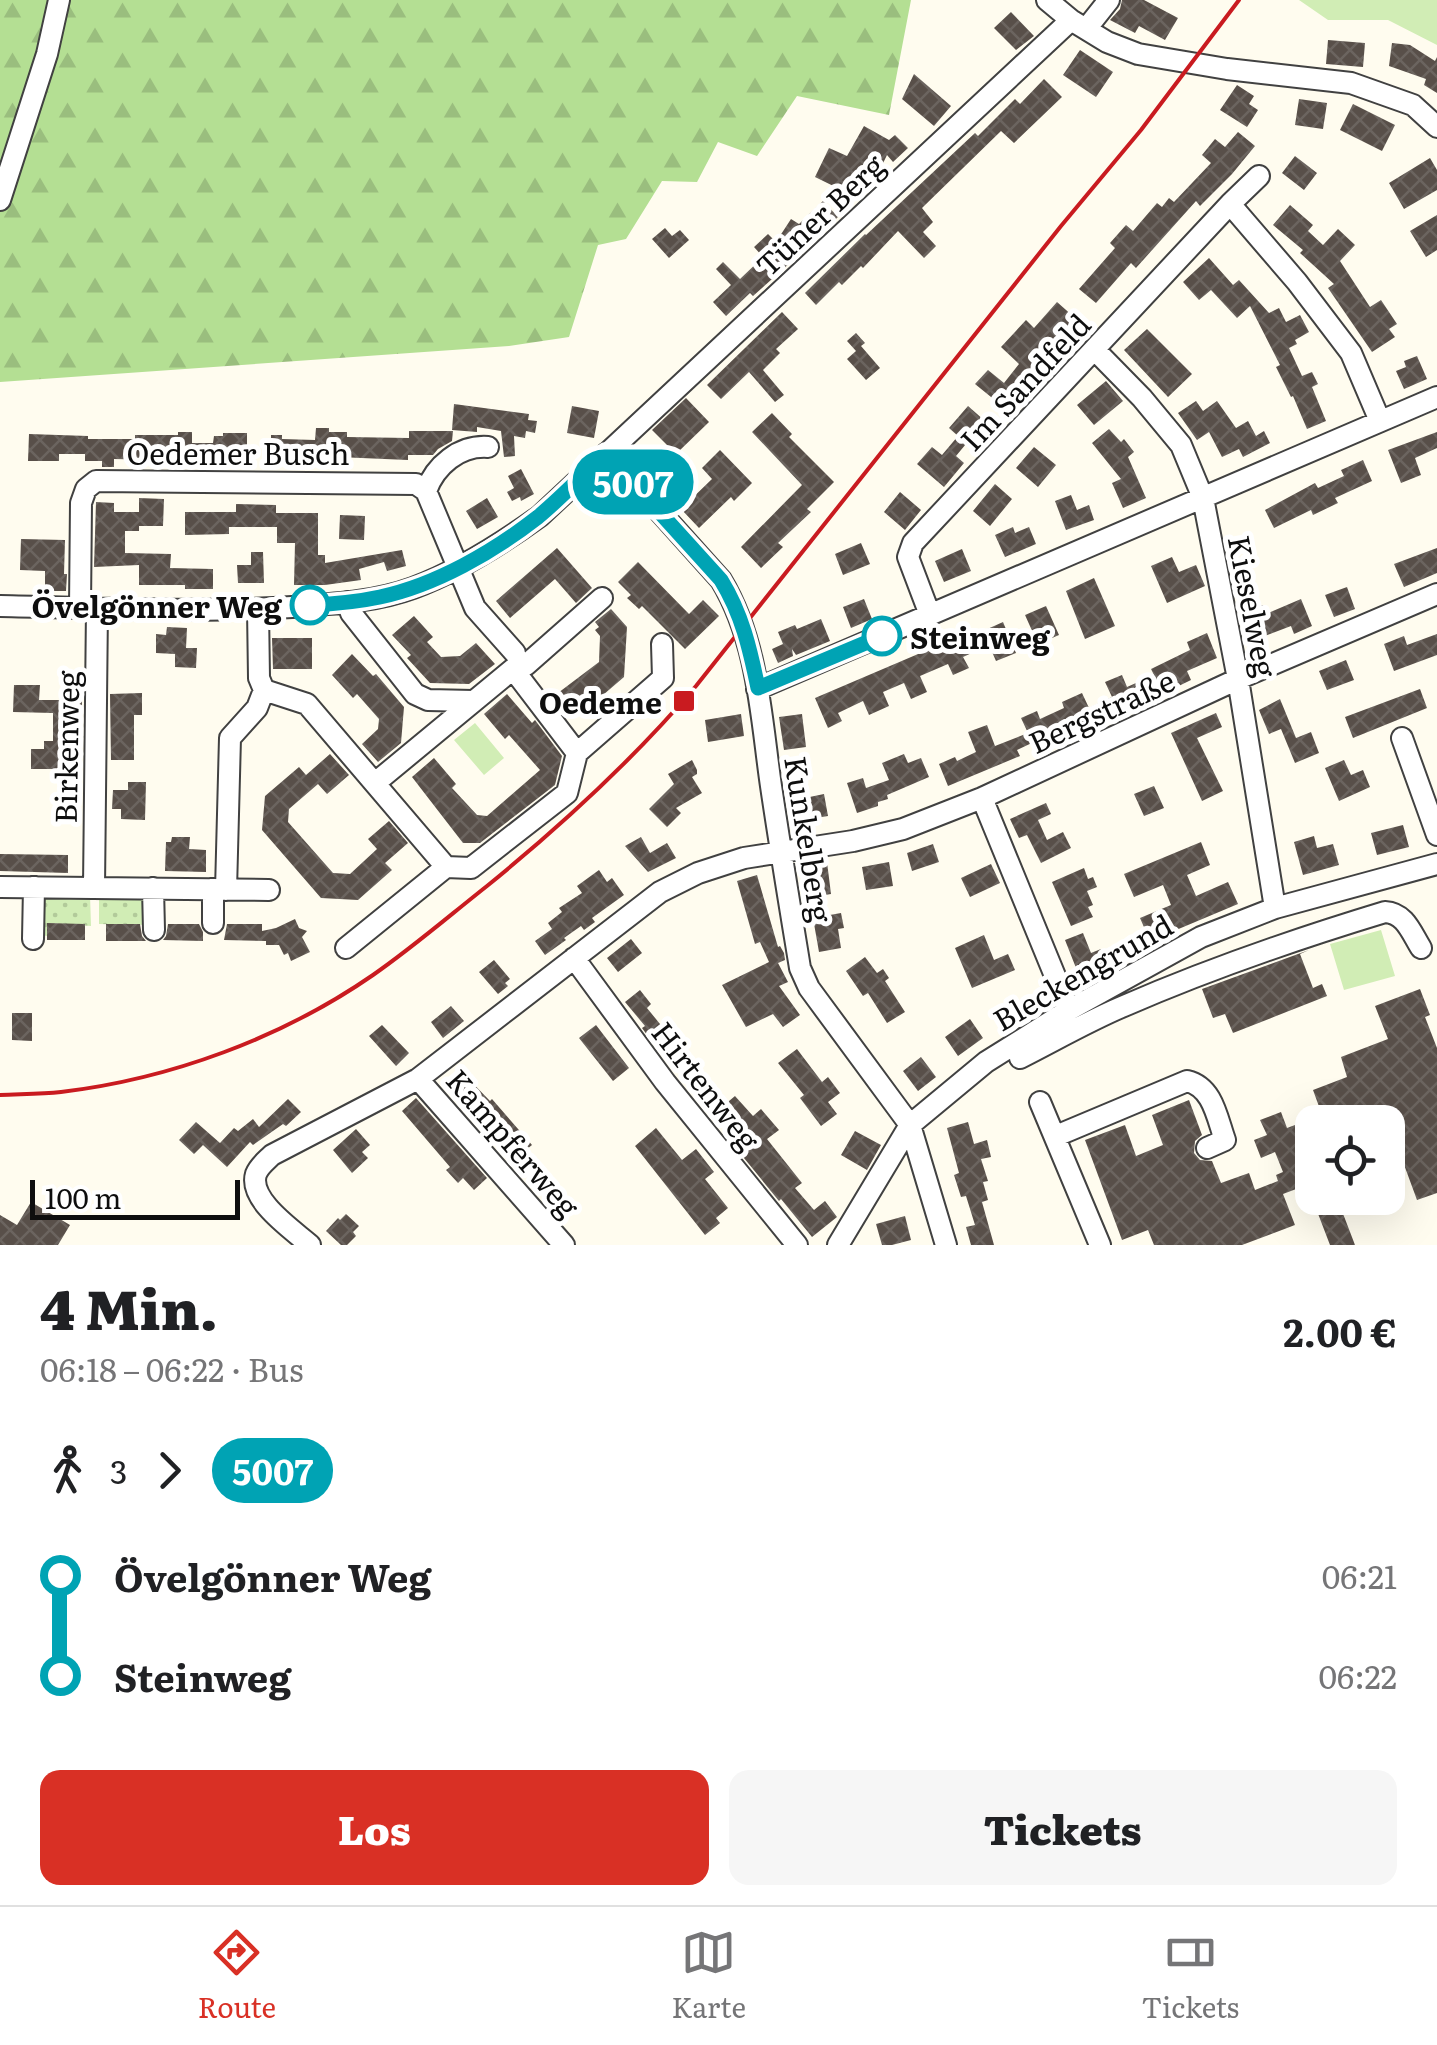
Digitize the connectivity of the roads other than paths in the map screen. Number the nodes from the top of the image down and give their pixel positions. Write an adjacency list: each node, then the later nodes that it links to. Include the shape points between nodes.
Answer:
1 (59, 0): 7 (street)
2 (1046, 0): 4 (street)
3 (1109, 0): 4 (street, Tüner Berg)
4 (1079, 25): 5 (street, via 1138,54 1351,83 1413,106); 13 (street, Tüner Berg, via 938,134)
5 (1437, 126)
6 (1259, 176): 8 (street, Im Sandfeld)
7 (0, 200)
8 (1230, 204): 9 (street, Im Sandfeld); 11 (street, via 1351,352)
9 (1095, 350): 15 (street, Kieselweg, via 1181,445); 23 (street, Im Sandfeld, via 913,543 908,556)
10 (1437, 397): 11 (street)
11 (1380, 421): 15 (street)
12 (488, 447): 14 (street, via 444,462)
13 (606, 453): 16 (street, Tüner Berg, via 540,516); 27 (street, Kunkelberg, via 721,580 744,626)
14 (426, 491): 16 (street); 21 (street, Oedemer Busch, via 416,484 96,481 82,504)
15 (1204, 498): 23 (street); 26 (street, Kieselweg)
16 (460, 567): 19 (street, Tüner Berg, via 413,588); 25 (street, via 476,608)
17 (1437, 594): 26 (street, Bergstraße)
18 (602, 598): 25 (street, via 526,665)
19 (347, 602): 22 (street, Tüner Berg); 29 (street, via 415,694)
20 (0, 606): 21 (street, Tüner Berg)
21 (89, 608): 22 (street, Tüner Berg); 40 (street, Birkenweg)
22 (258, 609): 28 (street, via 258,678)
23 (930, 615): 27 (street)
24 (662, 644): 31 (street, via 663,678)
25 (514, 661): 29 (street); 31 (street)
26 (1238, 679): 33 (street, Bergstraße); 44 (street, Kieselweg)
27 (758, 688): 35 (street, Kunkelberg)
28 (264, 690): 32 (street, via 307,704); 42 (street, via 230,738)
29 (473, 701): 32 (street)
30 (1402, 738): 34 (street)
31 (576, 753): 37 (street, via 566,792 472,868)
32 (375, 783): 37 (street)
33 (982, 798): 35 (street, Bergstraße, via 903,829); 51 (street)
34 (1437, 835)
35 (781, 851): 50 (street, Bergstraße, via 685,879); 55 (street, Kunkelberg, via 809,988)
36 (1437, 864): 44 (street, Bleckengrund)
37 (446, 868): 48 (street)
38 (0, 887): 39 (street)
39 (34, 887): 40 (street); 47 (street)
40 (94, 888): 41 (street)
41 (153, 888): 42 (street); 46 (street)
42 (220, 889): 43 (street); 45 (street)
43 (269, 890)
44 (1275, 908): 51 (street, Bleckengrund, via 1200,938)
45 (213, 924)
46 (154, 930)
47 (32, 939)
48 (346, 948)
49 (1421, 948): 52 (street, via 1403,918 1384,912 1221,966)
50 (574, 958): 53 (street, Bergstraße); 60 (street, Hirtenweg)
51 (1069, 1010): 55 (street, Bleckengrund, via 986,1062)
52 (1020, 1058)
53 (418, 1080): 58 (street, Bergstraße, via 272,1154 258,1168 254,1180 264,1204); 59 (street, Kampferweg)
54 (1040, 1102): 56 (street)
55 (910, 1125): 61 (street, Bleckengrund); 62 (street, Kunkelberg)
56 (1056, 1136): 57 (street, via 1187,1081 1207,1091 1225,1140); 63 (street)
57 (1207, 1148)
58 (310, 1245)
59 (564, 1245)
60 (797, 1245)
61 (838, 1245)
62 (946, 1245)
63 (1100, 1245)

